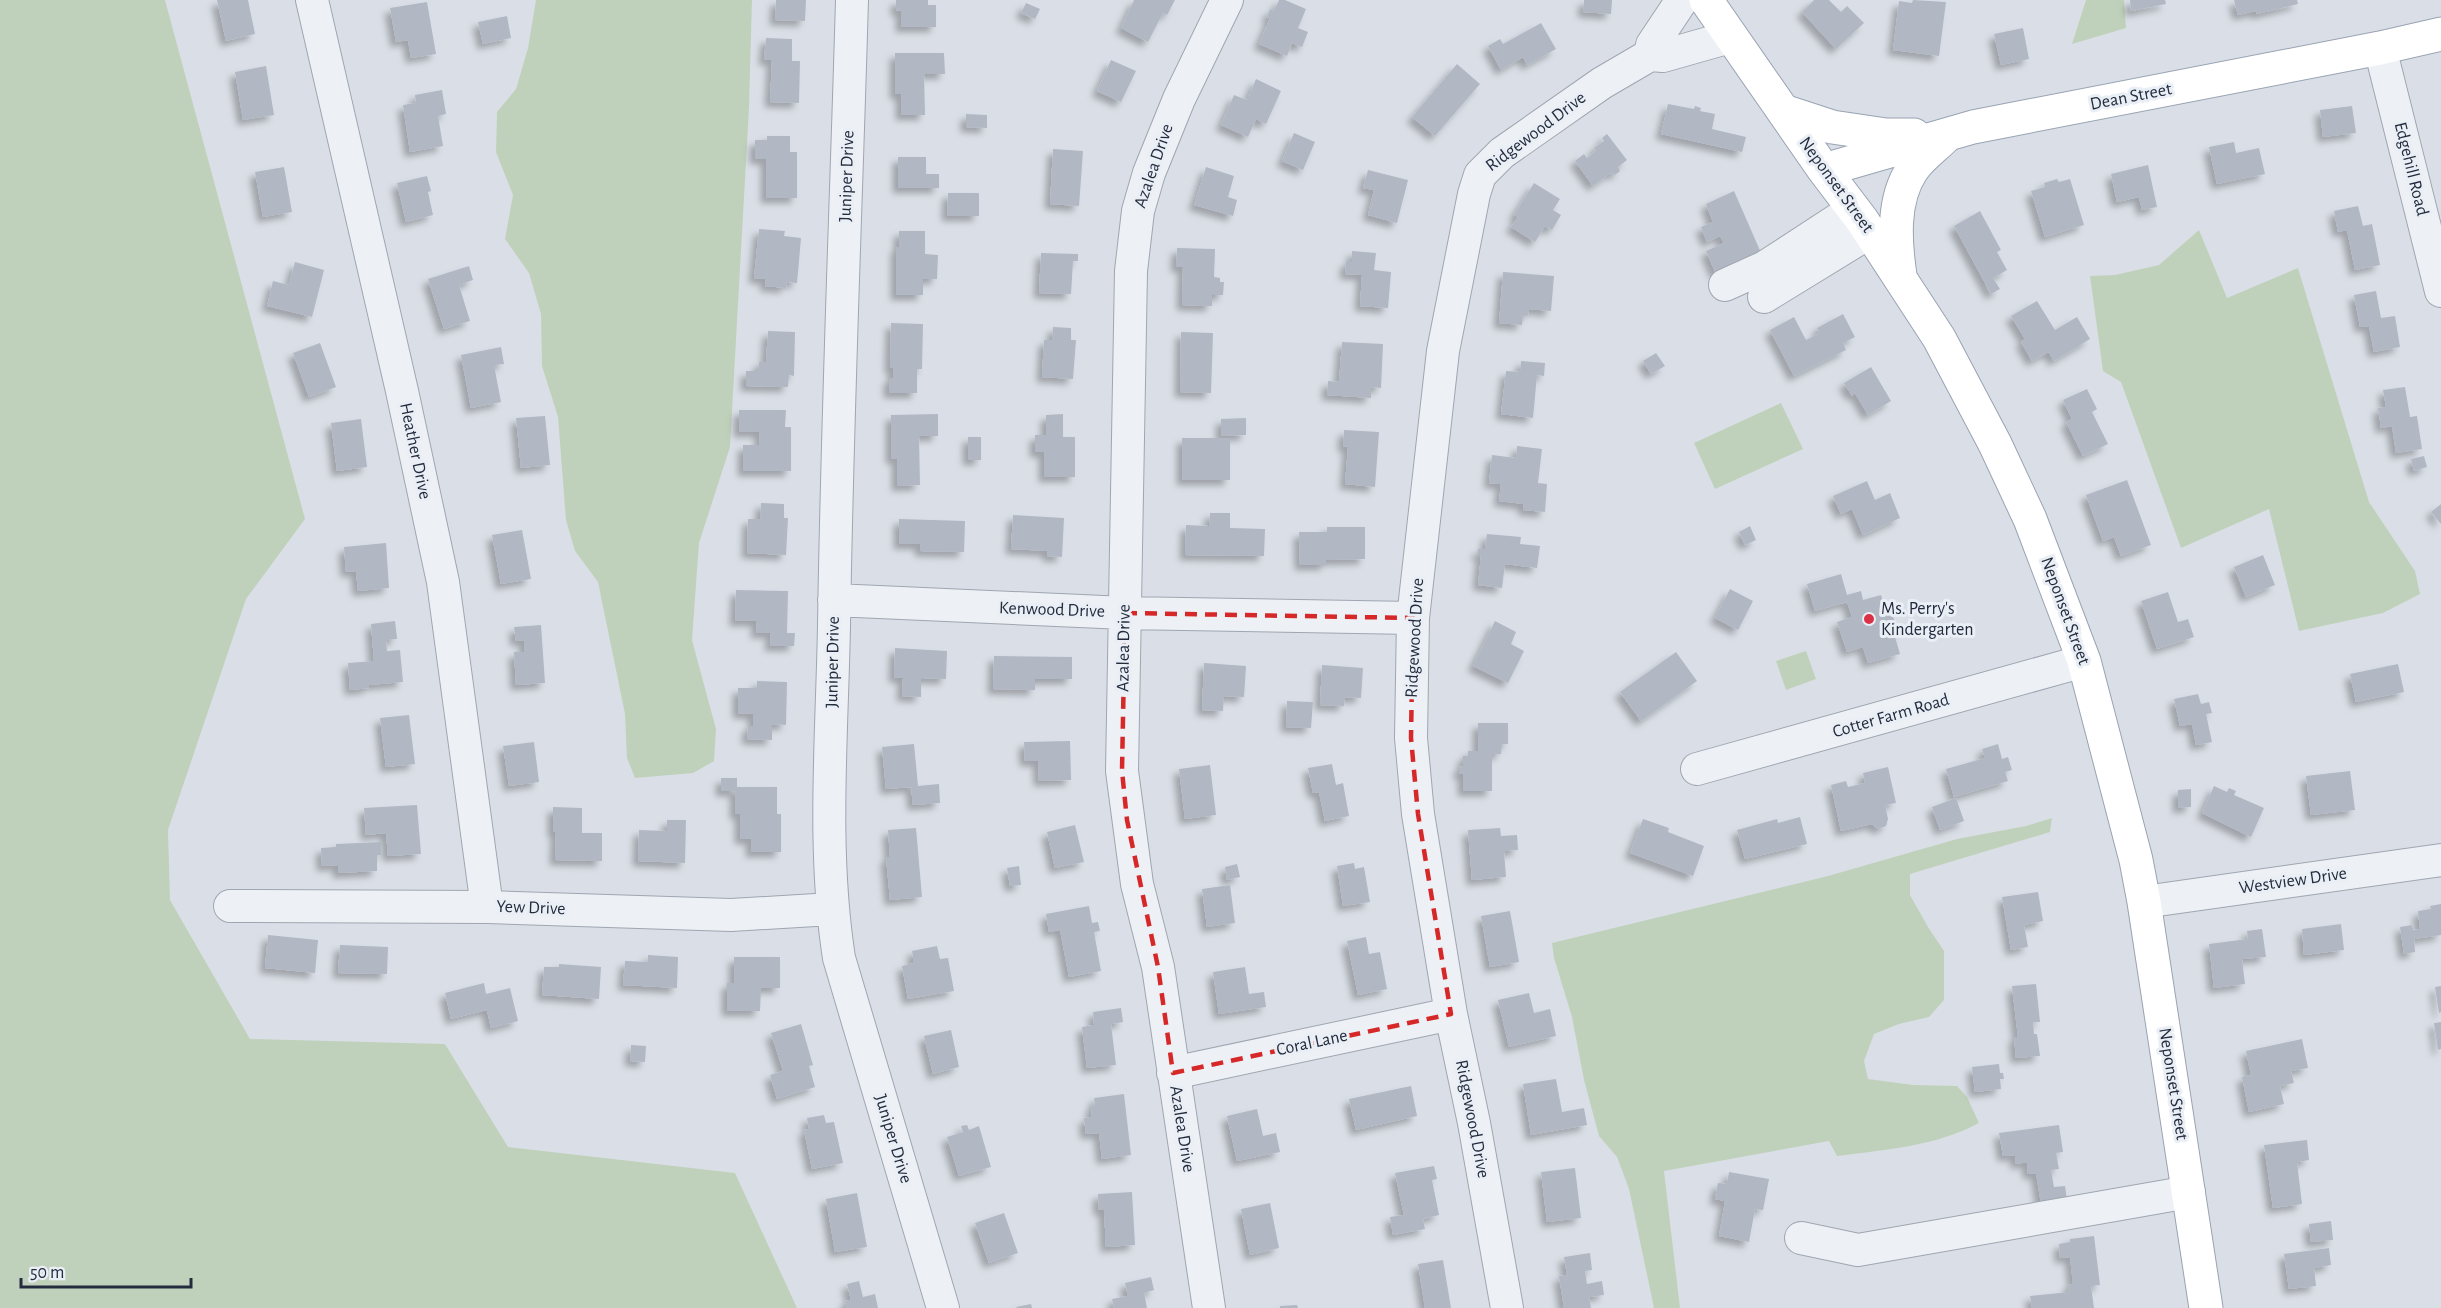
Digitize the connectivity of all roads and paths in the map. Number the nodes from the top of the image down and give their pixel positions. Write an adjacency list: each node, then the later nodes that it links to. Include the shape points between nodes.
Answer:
1 (312, 0): 26 (street, Heather Drive, via 443,582)
2 (852, 0): 18 (street, Juniper Drive)
3 (1227, 0): 19 (street, Azalea Drive, via 1179,99 1138,211 1131,271)
4 (1682, 0): 9 (street, via 1652,45)
5 (1706, 0): 7 (main road, Neponset Street)
6 (2441, 34): 8 (main road, Dean Street)
7 (1730, 37): 9 (street, Ridgewood Drive, via 1663,56); 10 (main road, Neponset Street)
8 (2380, 48): 11 (main road, Dean Street); 16 (street, Edgehill Road)
9 (1650, 55): 20 (street, Ridgewood Drive, via 1520,140 1480,175 1443,351)
10 (1783, 111): 11 (main road, via 1840,128 1886,135); 12 (main road, Neponset Street)
11 (1946, 135): 12 (main road, Dean Street); 14 (main road, via 1912,170 1900,197 1895,244)
12 (1824, 170): 13 (main road, Neponset Street)
13 (1862, 220): 14 (main road, Neponset Street); 15 (street); 17 (street)
14 (1901, 279): 21 (main road, Neponset Street, via 1939,338 1995,444 2030,519)
15 (1725, 285)
16 (2441, 291)
17 (1764, 297)
18 (834, 600): 19 (street, Kenwood Drive); 27 (street, Juniper Drive)
19 (1125, 613): 20 (street, Kenwood Drive); 29 (street, Azalea Drive, via 1122,771 1127,820 1137,884 1158,967)
20 (1413, 618): 28 (street, Ridgewood Drive, via 1411,738 1417,803)
21 (2084, 661): 22 (street, Cotter Farm Road); 24 (main road, Neponset Street)
22 (1697, 769)
23 (2441, 860): 24 (street, Westview Drive)
24 (2144, 902): 30 (main road, Neponset Street)
25 (230, 906): 26 (street, Yew Drive)
26 (487, 907): 27 (street, Yew Drive, via 731,915)
27 (832, 909): 32 (street, Juniper Drive, via 839,958)
28 (1451, 1014): 29 (street, Coral Lane); 34 (street, Ridgewood Drive)
29 (1173, 1073): 33 (street, Azalea Drive)
30 (2190, 1192): 31 (street, via 1858,1250); 35 (main road, Neponset Street)
31 (1801, 1238)
32 (943, 1308)
33 (1209, 1308)
34 (1507, 1308)
35 (2206, 1308)

